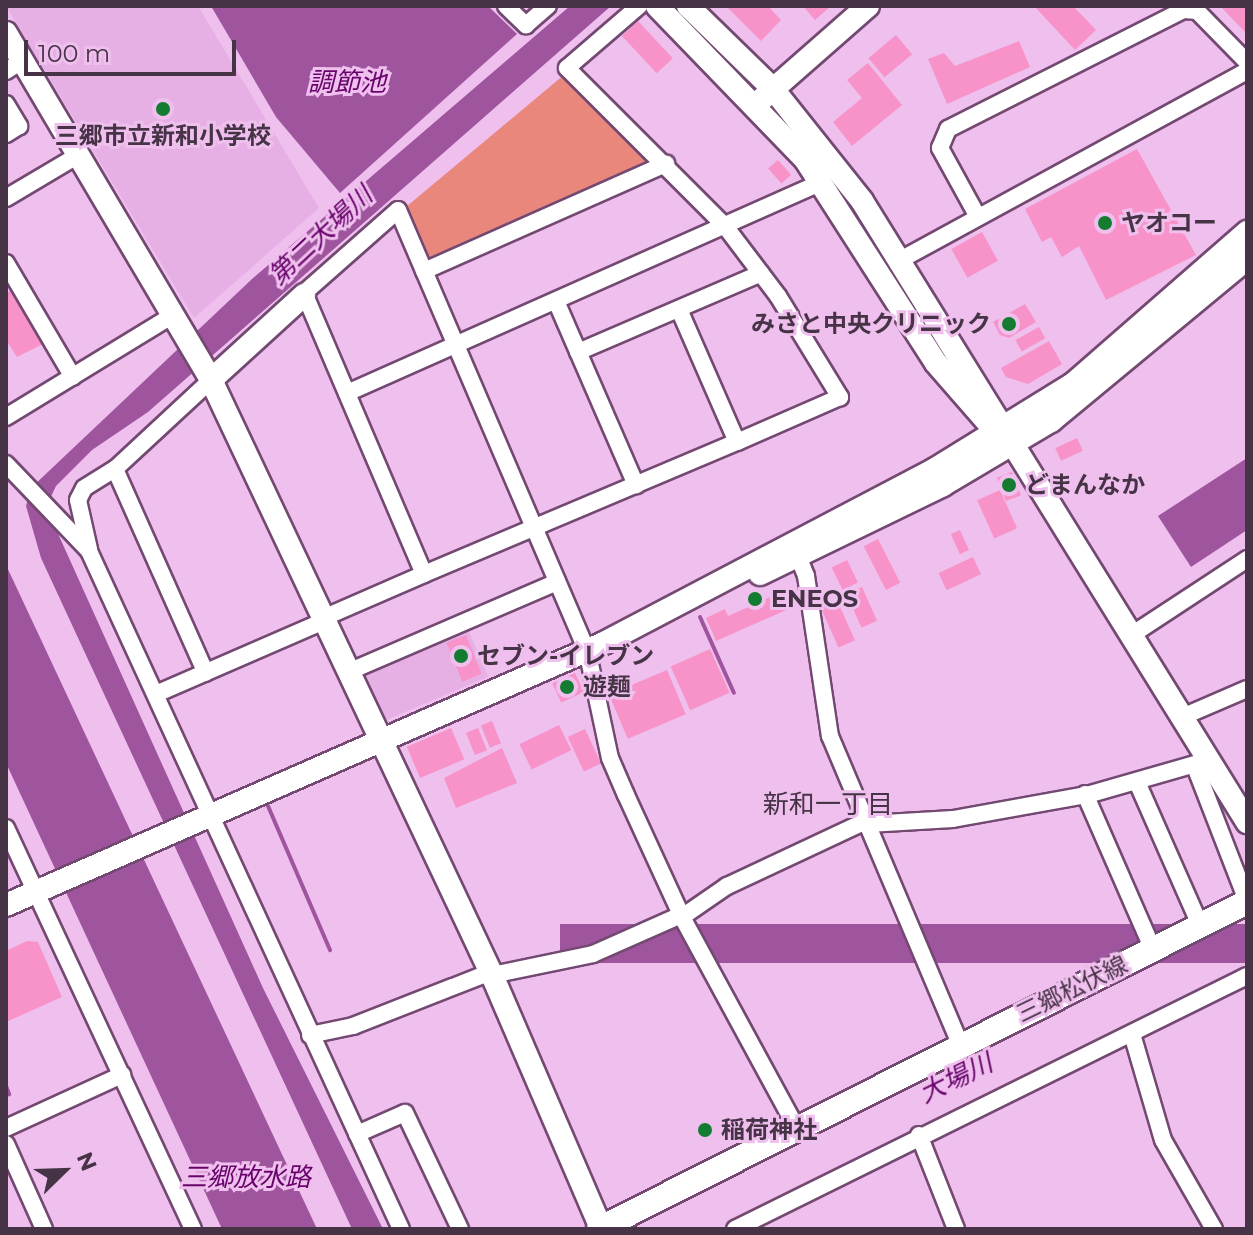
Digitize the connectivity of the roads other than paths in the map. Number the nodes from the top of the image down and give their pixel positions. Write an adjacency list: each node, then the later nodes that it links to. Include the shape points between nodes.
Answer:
1 (506, 6): 2 (street, via 526,25)
2 (548, 6)
3 (639, 6): 16 (street, via 567,68)
4 (657, 6): 13 (street)
5 (688, 6): 11 (street)
6 (868, 6): 11 (street)
7 (6, 33): 9 (street)
8 (1247, 62): 19 (street, via 1197,11 1184,10 948,129 940,148)
9 (14, 66): 15 (street)
10 (1247, 71): 19 (street)
11 (773, 89): 13 (street); 22 (street)
12 (6, 104): 14 (street, via 19,126)
13 (755, 105): 17 (street)
14 (6, 134)
15 (80, 154): 18 (street); 30 (street)
16 (666, 164): 20 (street); 25 (street)
17 (822, 182): 20 (street); 37 (street, via 936,363)
18 (6, 198)
19 (978, 217): 22 (street)
20 (725, 226): 26 (street); 28 (street)
21 (1247, 232): 37 (street)
22 (902, 259): 37 (street)
23 (1247, 259): 37 (street, via 1115,375)
24 (6, 263): 33 (street)
25 (424, 271): 27 (street, via 398,210); 31 (street)
26 (761, 273): 29 (street); 38 (street, via 840,397)
27 (304, 295): 34 (street); 35 (street)
28 (556, 301): 31 (street); 32 (street)
29 (679, 309): 32 (street); 38 (street)
30 (173, 315): 33 (street); 34 (street)
31 (455, 346): 35 (street); 42 (street)
32 (578, 352): 41 (street)
33 (73, 377): 36 (street)
34 (209, 377): 40 (street); 48 (street)
35 (347, 393): 46 (street)
36 (6, 417)
37 (1005, 440): 43 (street); 49 (street)
38 (737, 442): 41 (street)
39 (11, 459): 44 (street, via 26,490)
40 (115, 469): 44 (street, via 84,488 78,500); 52 (street)
41 (636, 485): 42 (street)
42 (535, 529): 46 (street); 47 (street)
43 (795, 548): 50 (street); 61 (street, via 830,736)
44 (89, 551): 54 (street)
45 (1247, 559): 49 (street)
46 (424, 574): 48 (street)
47 (557, 582): 50 (street); 51 (street)
48 (323, 619): 51 (street); 52 (street)
49 (1130, 636): 55 (street)
50 (587, 650): 56 (street); 67 (street, via 610,758)
51 (348, 672): 56 (street)
52 (206, 673): 54 (street)
53 (1247, 689): 55 (street)
54 (156, 694): 60 (street)
55 (1182, 717): 57 (street)
56 (382, 740): 60 (street); 70 (street)
57 (1202, 764): 58 (street); 62 (street); 65 (street)
58 (1137, 782): 59 (street); 68 (street)
59 (1085, 794): 61 (street, via 953,819); 69 (street)
60 (208, 817): 64 (street); 73 (street)
61 (867, 822): 67 (street, via 727,886); 74 (street)
62 (1247, 822)
63 (6, 828): 64 (street)
64 (45, 888): 66 (street); 75 (street)
65 (1246, 898): 68 (main road, 三郷松伏線)
66 (6, 905)
67 (681, 916): 70 (street, via 593,954); 76 (street)
68 (1200, 925): 69 (main road, 三郷松伏線)
69 (1153, 950): 74 (main road, 三郷松伏線)
70 (492, 974): 73 (street, via 353,1026); 85 (street)
71 (1247, 976): 72 (street)
72 (1132, 1034): 79 (street); 88 (street, via 1163,1140)
73 (310, 1035): 78 (street)
74 (960, 1044): 76 (main road, 三郷松伏線)
75 (122, 1075): 77 (street); 82 (street)
76 (795, 1125): 85 (main road, 三郷松伏線)
77 (6, 1128)
78 (357, 1134): 83 (street); 84 (street, via 405,1113)
79 (919, 1135): 86 (street); 87 (street)
80 (6, 1144): 81 (street)
81 (44, 1229)
82 (193, 1229)
83 (401, 1229)
84 (460, 1229)
85 (600, 1229)
86 (735, 1229)
87 (956, 1229)
88 (1214, 1229)

